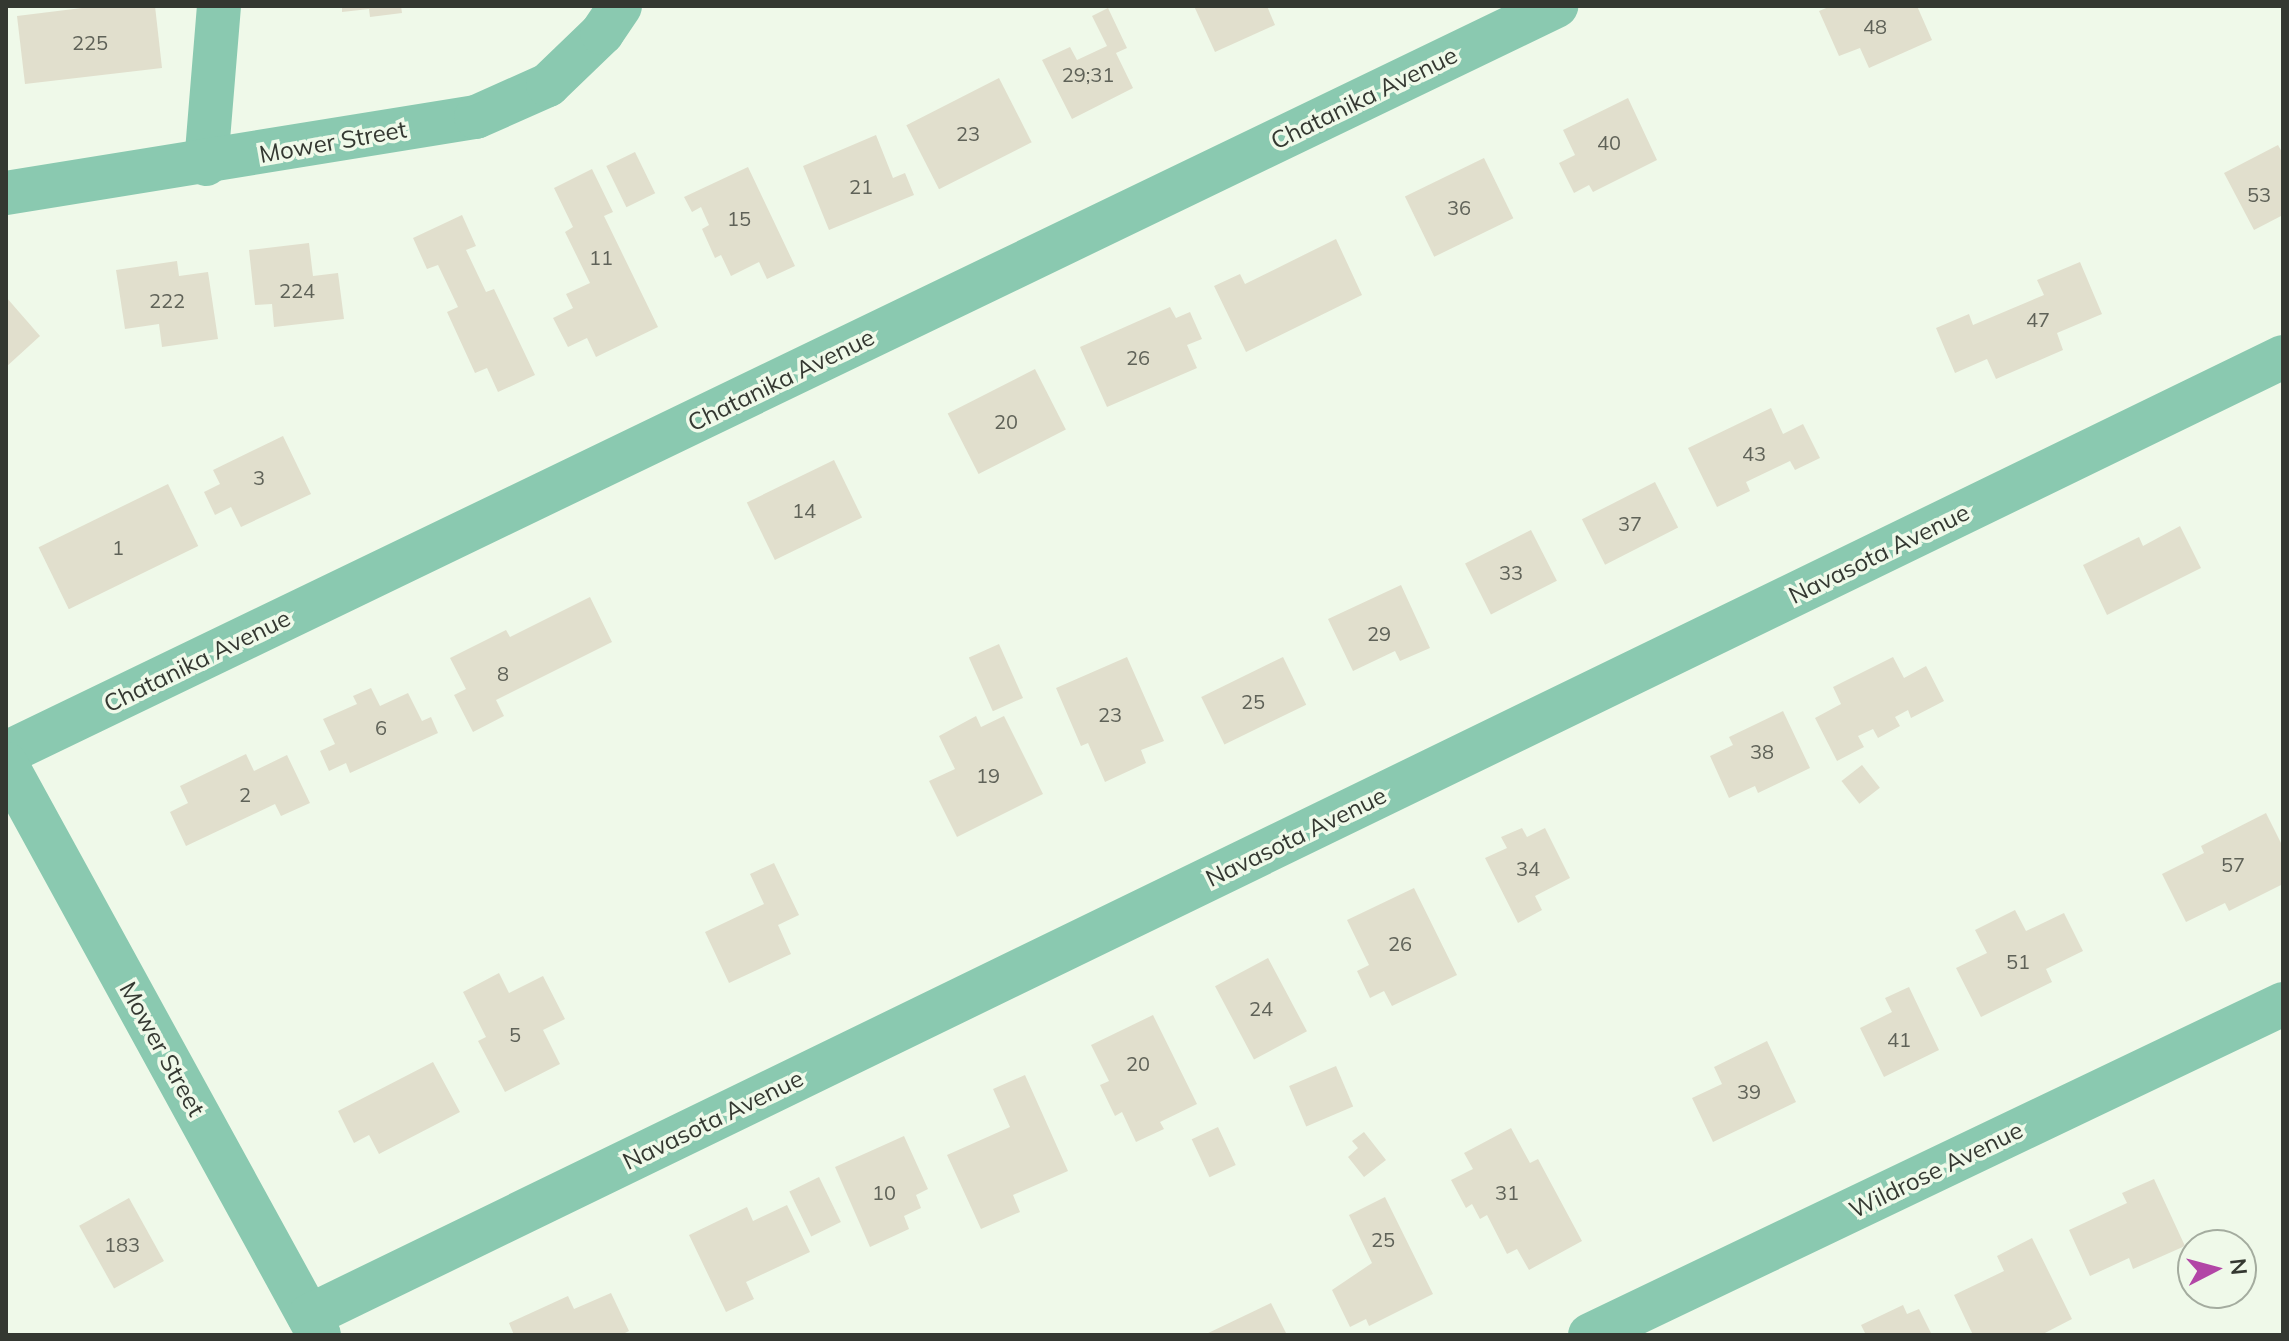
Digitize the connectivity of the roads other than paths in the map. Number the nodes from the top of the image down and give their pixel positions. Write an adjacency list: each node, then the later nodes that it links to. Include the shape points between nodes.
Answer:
1 (219, 6): 4 (street)
2 (620, 6): 4 (street, Mower Street, via 567,70 500,109)
3 (1556, 6): 7 (street, Chatanika Avenue)
4 (206, 164): 5 (street, Mower Street)
5 (6, 193)
6 (2283, 357): 10 (street, Navasota Avenue)
7 (6, 753)
8 (6, 764): 10 (street, Mower Street)
9 (2283, 1004): 11 (street, Wildrose Avenue)
10 (314, 1326)
11 (1590, 1335)

